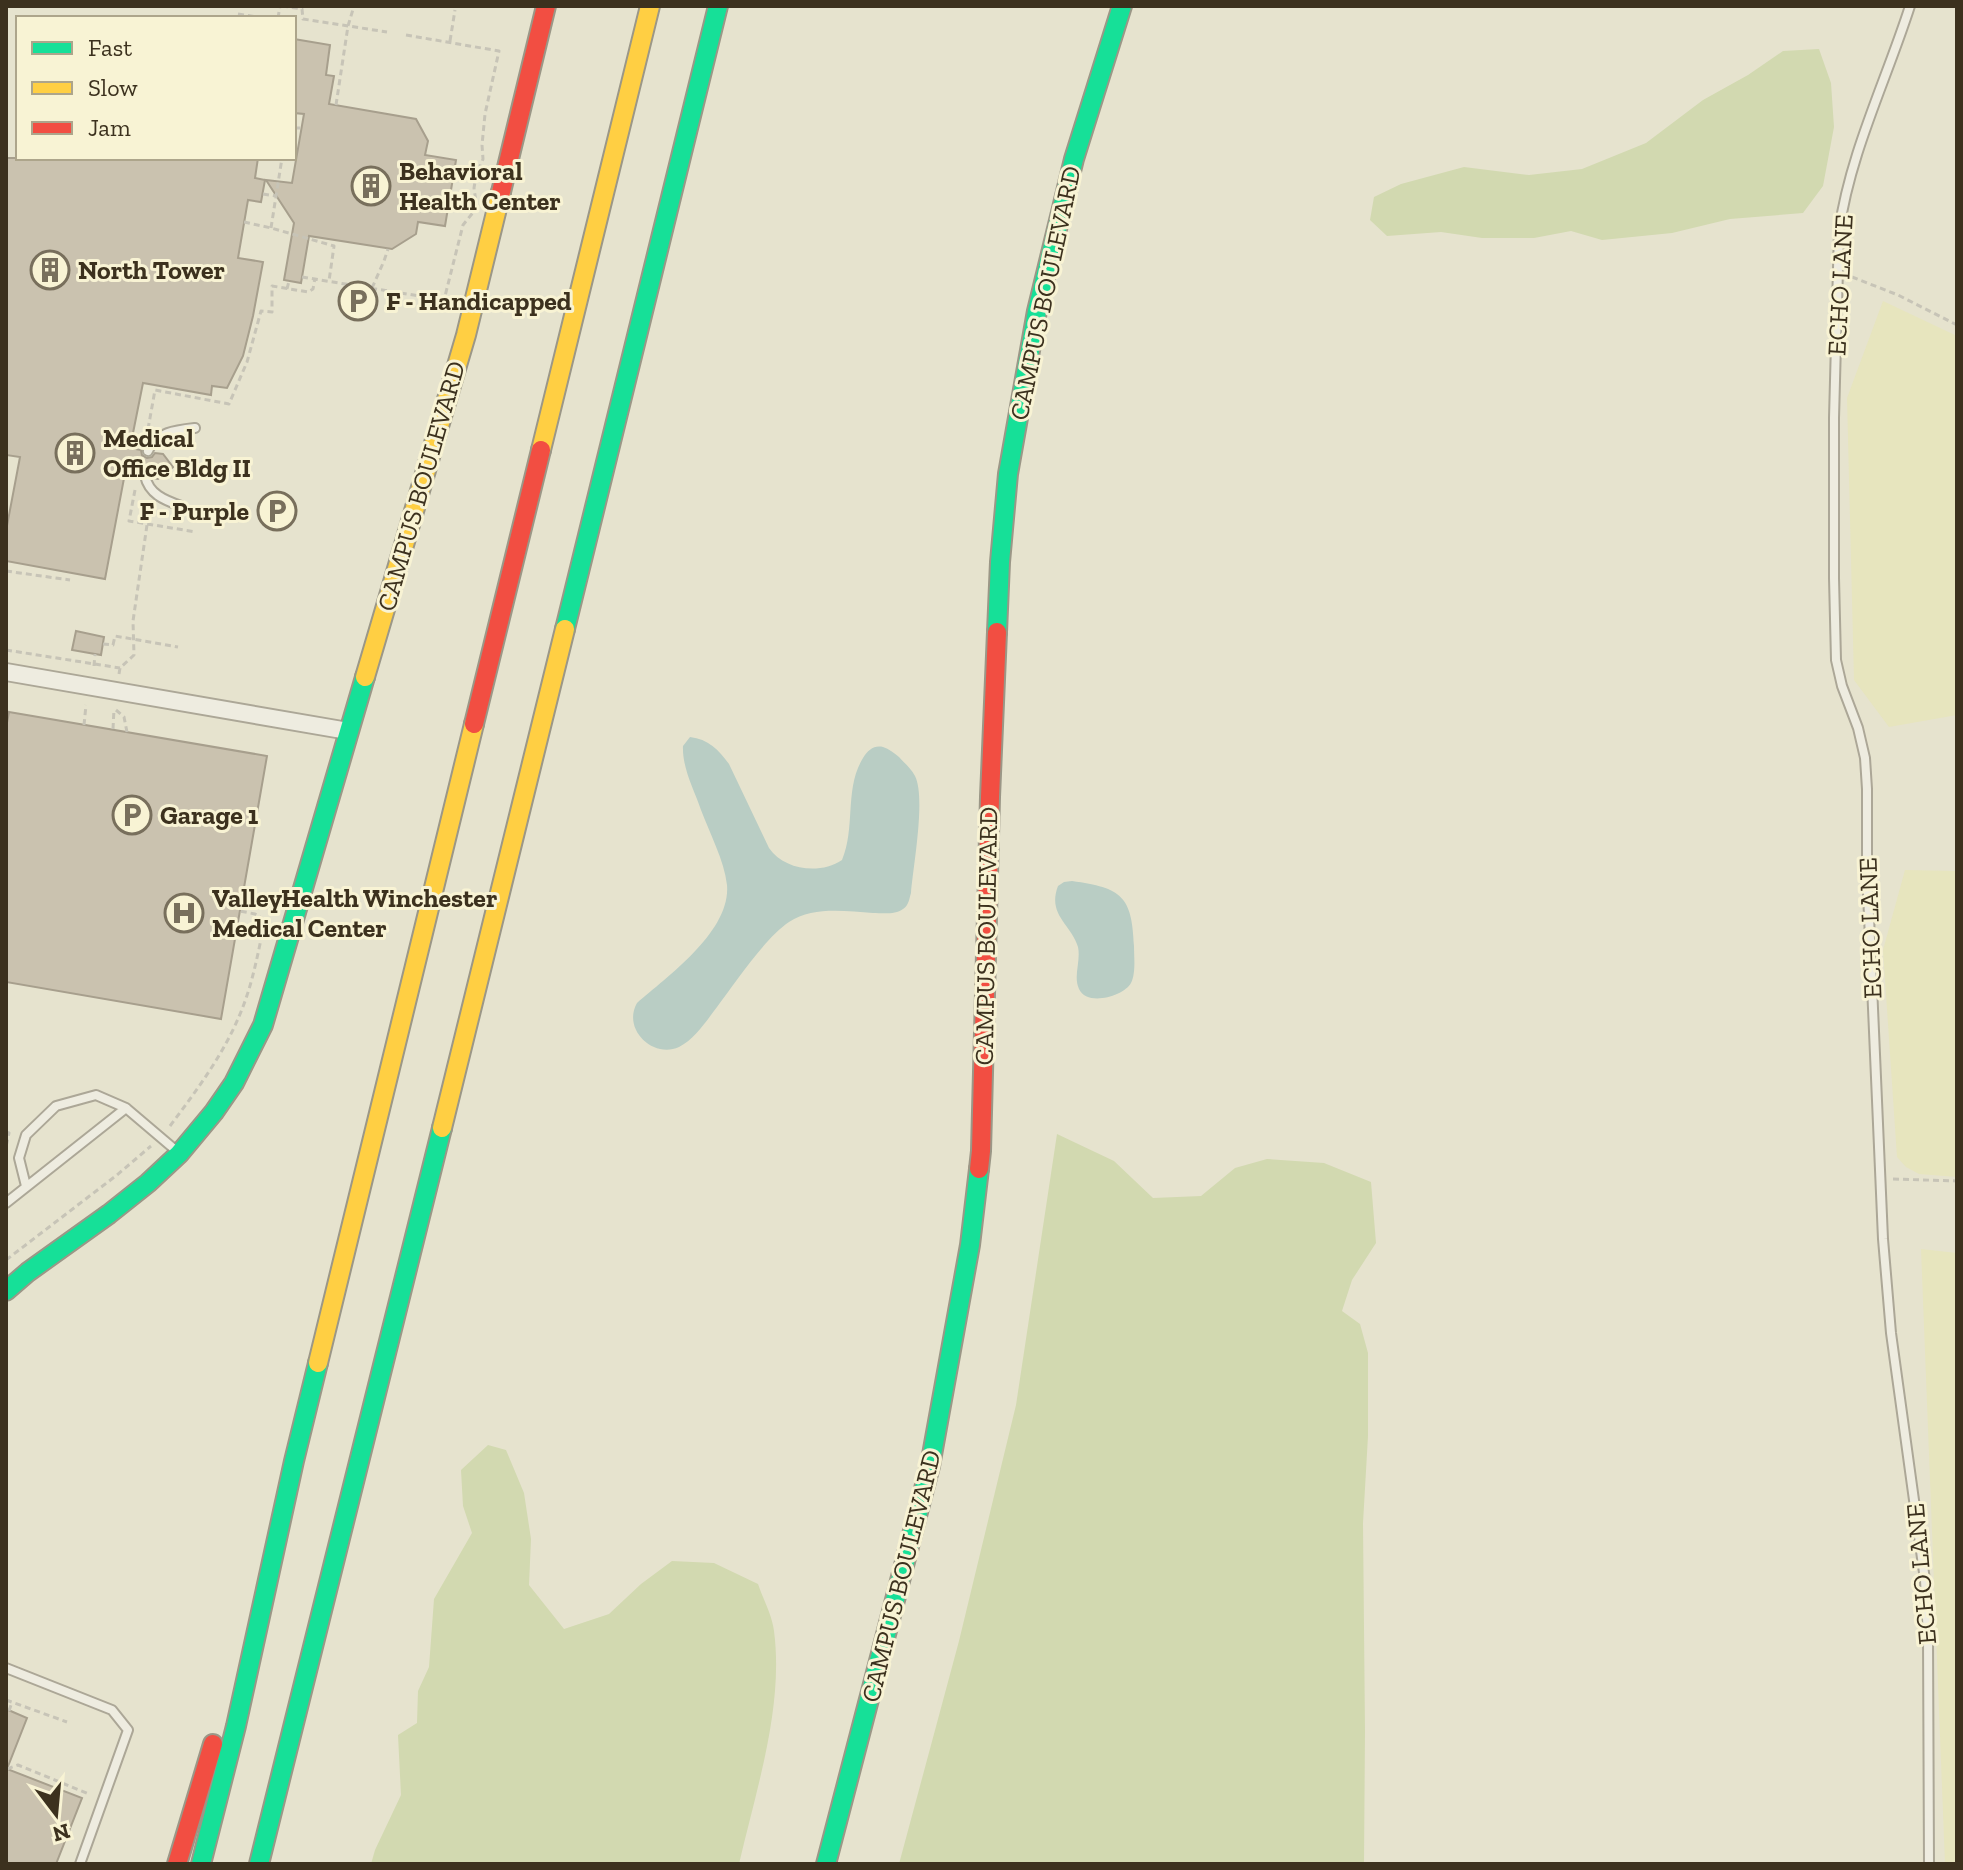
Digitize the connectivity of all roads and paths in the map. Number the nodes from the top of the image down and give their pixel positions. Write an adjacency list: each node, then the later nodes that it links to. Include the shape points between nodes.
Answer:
1 (281, 6): 11 (path, via 302,9 303,19)
2 (354, 6): 11 (path)
3 (546, 6): 50 (main road, CAMPUS BOULEVARD, via 466,335)
4 (650, 6): 64 (main road)
5 (718, 6): 66 (main road)
6 (1122, 6): 80 (main road, CAMPUS BOULEVARD, via 1074,159 1037,311 1008,474 990,785 981,1136 970,1245 930,1466)
7 (1910, 6): 24 (lane, ECHO LANE, via 1854,164 1841,213)
8 (455, 10): 14 (path)
9 (238, 14): 10 (path)
10 (250, 16)
11 (348, 26): 12 (path); 15 (path)
12 (387, 32)
13 (406, 35): 14 (path)
14 (450, 41): 29 (path, via 499,51 485,114 475,209 463,225 444,300)
15 (336, 105)
16 (296, 128): 17 (path)
17 (301, 128)
18 (282, 160): 20 (path)
19 (263, 194): 20 (path)
20 (276, 196): 22 (path)
21 (244, 222): 22 (path)
22 (271, 228): 28 (path, via 334,246)
23 (388, 249): 29 (path)
24 (1837, 272): 31 (path); 58 (lane, ECHO LANE, via 1836,660 1865,758)
25 (302, 277): 26 (path)
26 (315, 278): 28 (path); 30 (path, via 308,292)
27 (289, 281): 30 (path)
28 (329, 281): 29 (path)
29 (372, 288)
30 (287, 289): 33 (path, via 272,286 272,312 261,311 229,404 155,390)
31 (1957, 325)
32 (195, 428): 34 (lane, via 158,437)
33 (148, 430)
34 (148, 451)
35 (145, 476): 37 (lane, via 151,490)
36 (135, 490): 38 (path, via 129,521)
37 (181, 506)
38 (147, 525): 39 (path); 42 (path)
39 (196, 532)
40 (6, 571): 41 (path)
41 (70, 580)
42 (134, 639): 43 (path, via 115,636 113,645); 44 (path); 45 (path, via 134,655 120,668)
43 (103, 644)
44 (178, 647)
45 (6, 650)
46 (6, 672): 50 (street)
47 (86, 704): 48 (path)
48 (84, 725)
49 (113, 729): 51 (path, via 114,709 124,717)
50 (348, 731): 57 (main road, CAMPUS BOULEVARD, via 263,1025 234,1083)
51 (127, 732)
52 (240, 911): 55 (path, via 265,920 244,1005 206,1079)
53 (126, 1108): 55 (lane); 60 (lane); 60 (lane, via 96,1095 56,1106 26,1135 19,1158)
54 (6, 1132): 56 (path)
55 (160, 1136): 57 (lane); 62 (path)
56 (6, 1147)
57 (179, 1154): 63 (main road, CAMPUS BOULEVARD)
58 (1881, 1179): 59 (path); 81 (lane, ECHO LANE, via 1891,1333 1925,1580)
59 (1957, 1181)
60 (26, 1186): 61 (lane)
61 (6, 1203)
62 (6, 1260)
63 (6, 1291)
64 (274, 1548): 76 (main road); 77 (main road)
65 (6, 1668): 74 (lane, via 112,1710 128,1730)
66 (304, 1685): 78 (main road); 79 (main road)
67 (6, 1700): 68 (path)
68 (12, 1702): 69 (path); 70 (path)
69 (9, 1711)
70 (67, 1722)
71 (7, 1769): 72 (path, via 18,1765)
72 (68, 1785): 73 (path); 74 (path)
73 (65, 1792)
74 (103, 1800): 75 (lane)
75 (80, 1864)
76 (177, 1864)
77 (201, 1864)
78 (259, 1864)
79 (271, 1864)
80 (826, 1864)
81 (1929, 1864)

